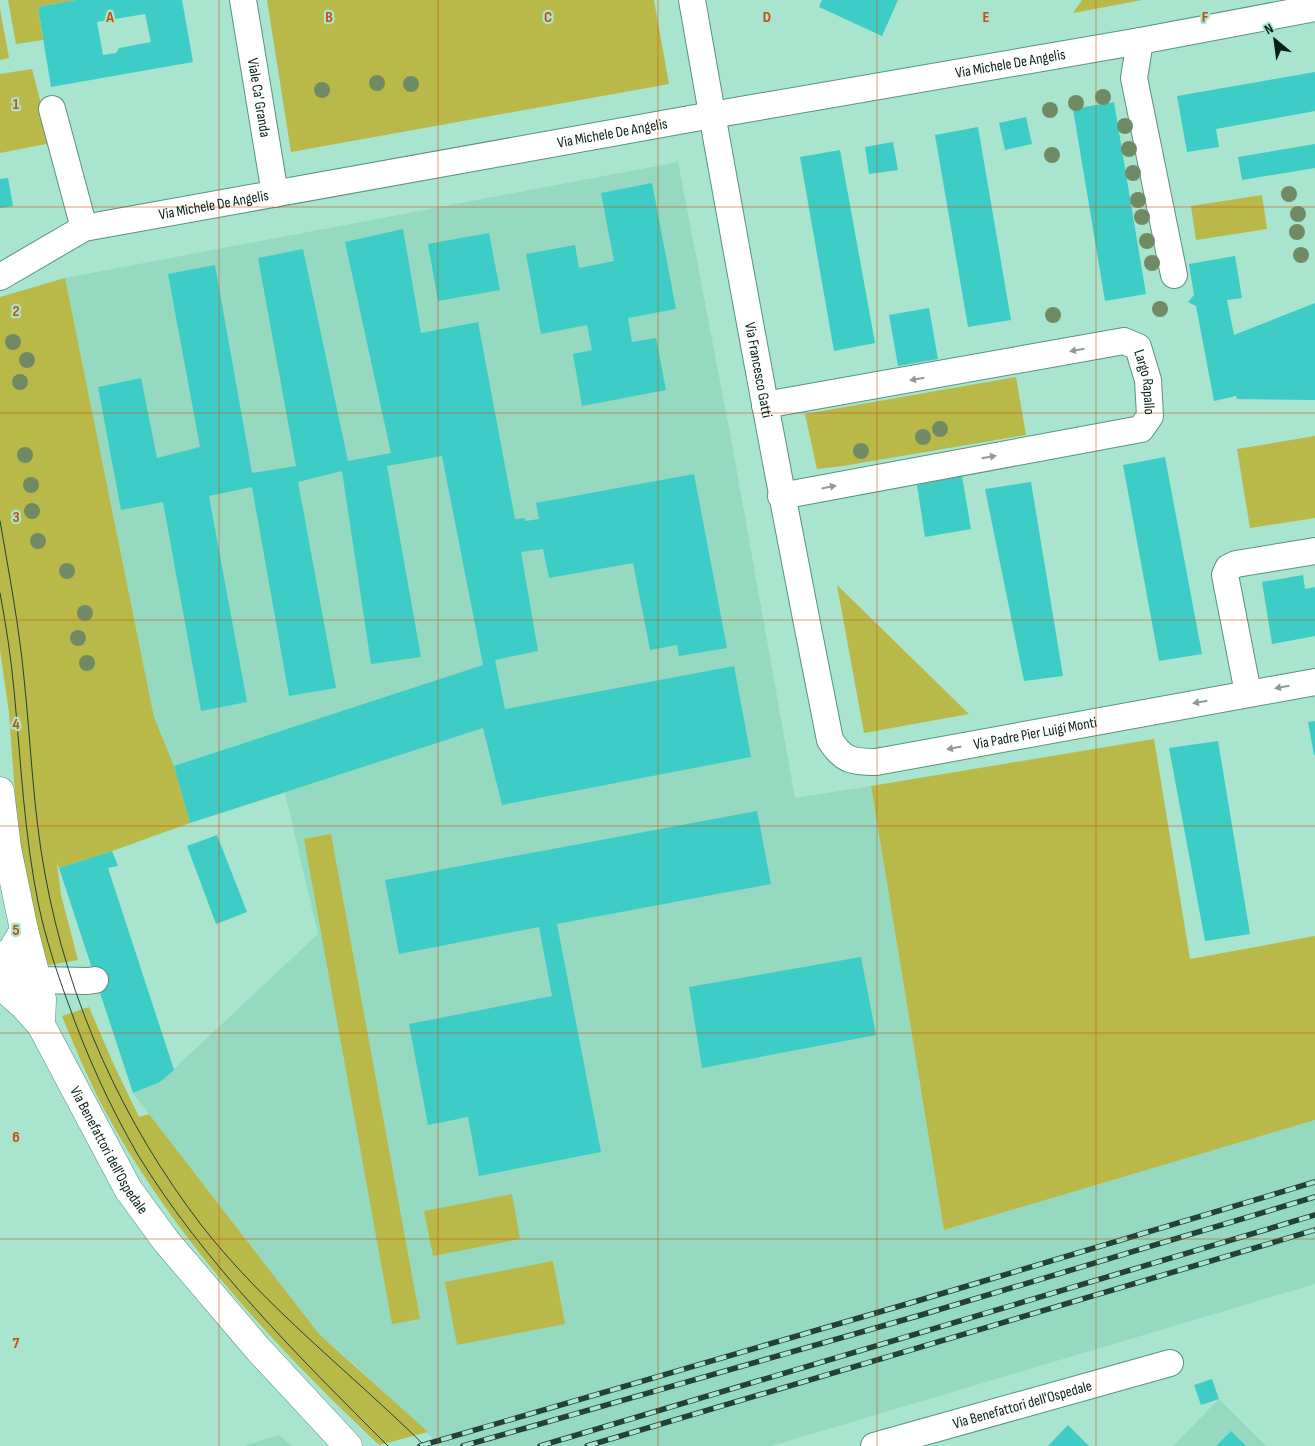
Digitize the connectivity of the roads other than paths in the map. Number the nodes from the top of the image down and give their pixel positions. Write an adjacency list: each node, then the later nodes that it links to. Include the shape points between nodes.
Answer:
1 (243, 0): 7 (street, Viale Ca' Granda)
2 (692, 0): 6 (street, Via Francesco Gatti)
3 (1315, 8): 4 (street, Via Michele De Angelis)
4 (1140, 41): 6 (street, Via Michele De Angelis); 9 (street, via 1134,78)
5 (52, 109): 8 (street)
6 (712, 115): 7 (street, Via Michele De Angelis); 11 (street, Via Francesco Gatti)
7 (276, 194): 8 (street, Via Michele De Angelis)
8 (84, 228): 10 (street, Via Michele De Angelis)
9 (1174, 275)
10 (0, 277)
11 (765, 406): 12 (street, Via Francesco Gatti); 12 (street, Largo Rapallo, one-way to 11, via 1141,429 1150,416 1148,380 1138,347 1124,341)
12 (781, 496): 16 (street, Via Francesco Gatti)
13 (1315, 551): 15 (street, via 1228,568 1225,575)
14 (1315, 682): 15 (street, Via Padre Pier Luigi Monti, one-way to 15)
15 (1248, 693): 16 (street, Via Padre Pier Luigi Monti, one-way to 16, via 876,762 855,762 837,751)
16 (830, 740)
17 (1, 805): 18 (main road)
18 (9, 887): 19 (main road)
19 (24, 930): 20 (main road, via 11,952); 22 (main road)
20 (0, 957)
21 (0, 972): 22 (street)
22 (37, 980): 23 (street); 25 (main road, via 42,999)
23 (94, 980)
24 (0, 985): 25 (main road)
25 (41, 1024): 27 (main road, Via Benefattori dell'Ospedale, via 128,1189 166,1241 258,1349)
26 (1170, 1363): 28 (street, Via Benefattori dell'Ospedale)
27 (348, 1446)
28 (874, 1446)

